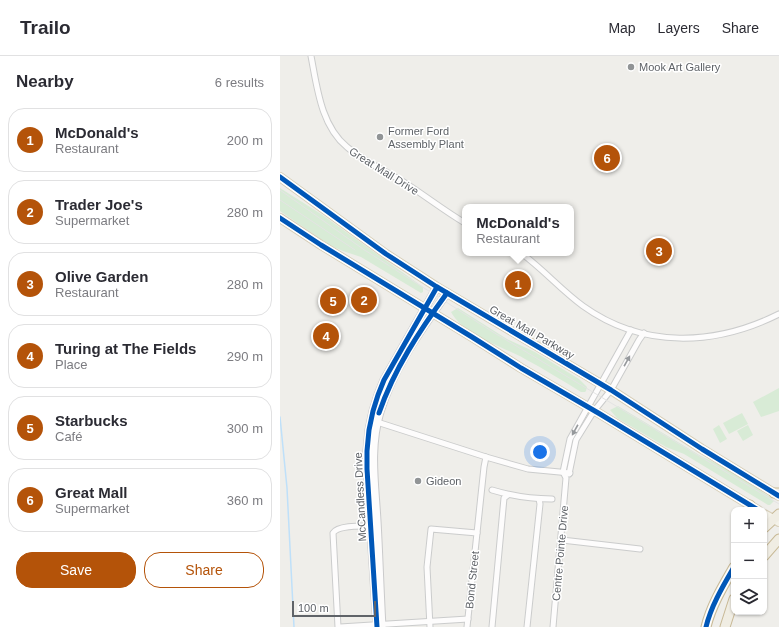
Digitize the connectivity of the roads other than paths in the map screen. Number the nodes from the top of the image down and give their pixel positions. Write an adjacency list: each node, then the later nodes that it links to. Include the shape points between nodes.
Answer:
1 (311, 56): 4 (street, Great Mall Drive, via 322,105 332,129 343,143 351,151 401,180)
2 (280, 177): 6 (main road, Great Mall Parkway, via 386,254)
3 (280, 218): 8 (main road)
4 (462, 221)
5 (524, 256): 11 (street, via 584,307)
6 (437, 287): 7 (main road, Great Mall Parkway); 8 (main road, McCandless Drive)
7 (447, 293): 9 (main road, McCandless Drive); 13 (main road, Great Mall Parkway)
8 (425, 308): 9 (main road); 29 (main road, McCandless Drive, via 384,380 373,411 367,450)
9 (433, 313): 15 (main road); 16 (main road, McCandless Drive, via 392,379)
10 (779, 314): 12 (street, via 742,330 711,337 680,338)
11 (631, 330): 12 (street); 13 (street)
12 (644, 333): 14 (street, one-way to 12)
13 (601, 384): 14 (main road, Great Mall Parkway); 15 (street)
14 (611, 390): 15 (street); 22 (main road, Great Mall Parkway)
15 (591, 409): 18 (street, one-way to 18, via 570,439); 19 (street, via 576,440); 26 (main road)
16 (377, 422): 17 (street); 42 (main road, McCandless Drive, via 373,470)
17 (486, 457): 18 (street, via 528,470); 31 (street, Bond Street)
18 (563, 472): 19 (street); 20 (street)
19 (570, 473): 20 (street)
20 (566, 478): 33 (street, Centre Pointe Drive)
21 (492, 490): 23 (street)
22 (777, 494)
23 (508, 495): 24 (street); 45 (street, via 504,498)
24 (539, 499): 25 (street); 46 (street)
25 (552, 500)
26 (751, 507)
27 (767, 515): 28 (main road)
28 (777, 518): 30 (highway)
29 (371, 526): 42 (main road, McCandless Drive); 43 (street, via 341,528 333,533)
30 (767, 526)
31 (477, 533): 40 (street, Bond Street); 41 (street, via 431,529 427,567)
32 (779, 539): 36 (highway)
33 (562, 540): 34 (street); 47 (street, Centre Pointe Drive)
34 (640, 549)
35 (779, 549): 37 (highway)
36 (767, 553)
37 (767, 555)
38 (731, 571): 48 (highway, via 721,588)
39 (731, 608): 49 (highway)
40 (468, 619): 41 (street); 44 (street, Bond Street)
41 (430, 624): 42 (street)
42 (380, 626): 43 (street)
43 (339, 627)
44 (467, 627)
45 (492, 627)
46 (528, 627)
47 (554, 627)
48 (706, 627)
49 (725, 627)

